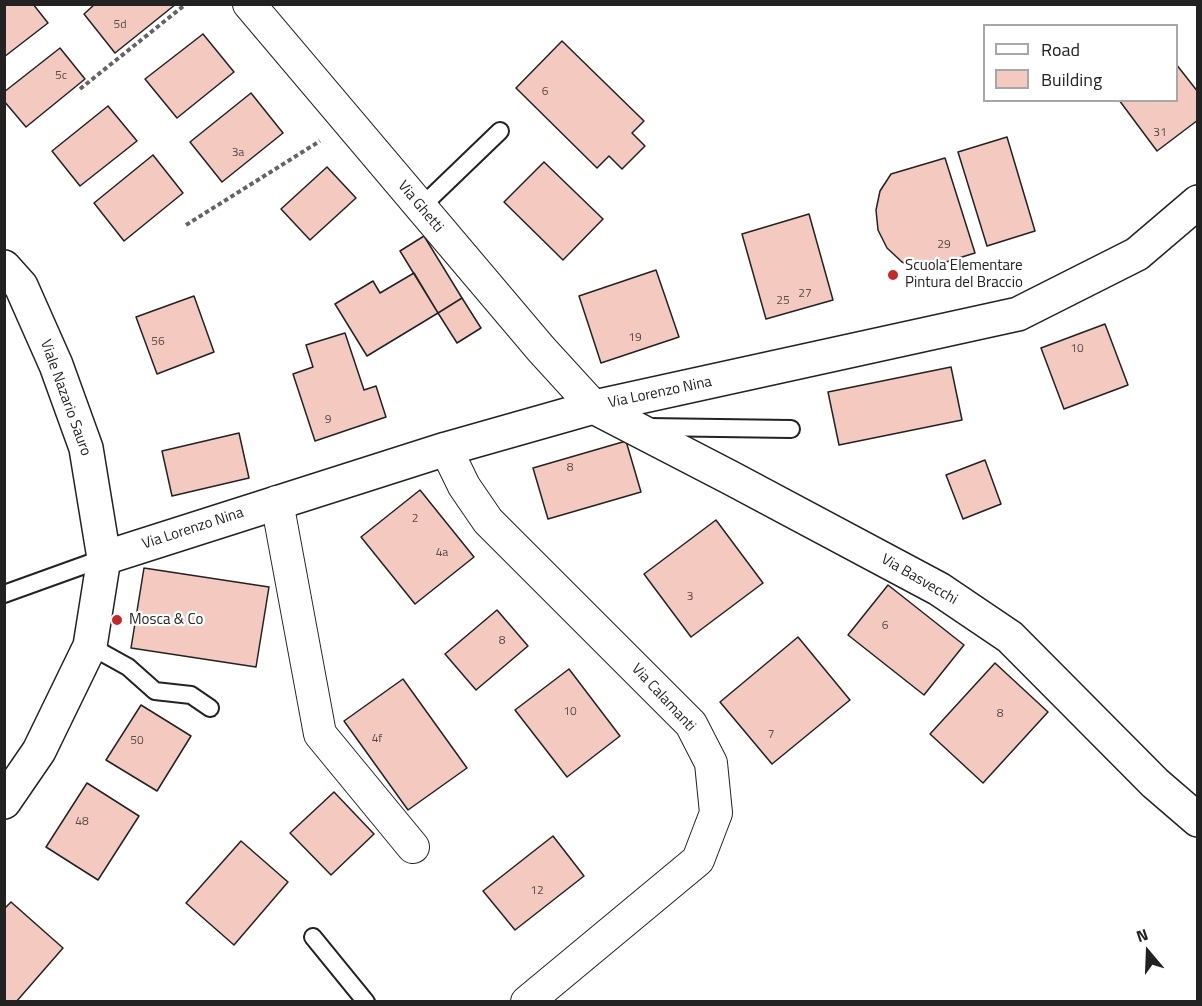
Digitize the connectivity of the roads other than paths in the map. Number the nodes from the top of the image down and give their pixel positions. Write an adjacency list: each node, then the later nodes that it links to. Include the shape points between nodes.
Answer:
1 (249, 4): 4 (street, Via Ghetti)
2 (500, 131): 4 (lane)
3 (1197, 202): 6 (street, Via Lorenzo Nina, via 1137,254 1018,314)
4 (421, 207): 6 (street, Via Ghetti)
5 (4, 267): 11 (street, Viale Nazario Sauro, via 21,286 56,365 86,448)
6 (594, 407): 7 (street, Via Basvecchi); 9 (street, Via Lorenzo Nina)
7 (632, 427): 8 (lane); 16 (street, Via Basvecchi, via 939,589 1010,637)
8 (791, 429)
9 (446, 449): 10 (street, Via Lorenzo Nina); 20 (street, Via Calamanti, via 464,486 488,521 691,724 711,763 716,813 698,860)
10 (277, 502): 11 (street, Via Lorenzo Nina); 17 (street, via 320,734)
11 (104, 558): 12 (lane); 13 (street, Viale Nazario Sauro)
12 (4, 594)
13 (90, 646): 14 (lane, via 128,667 155,691 191,695); 15 (street, Viale Nazario Sauro, via 39,751)
14 (210, 708)
15 (4, 802)
16 (1197, 820)
17 (413, 847)
18 (313, 937): 19 (lane)
19 (366, 1002)
20 (527, 1002)

